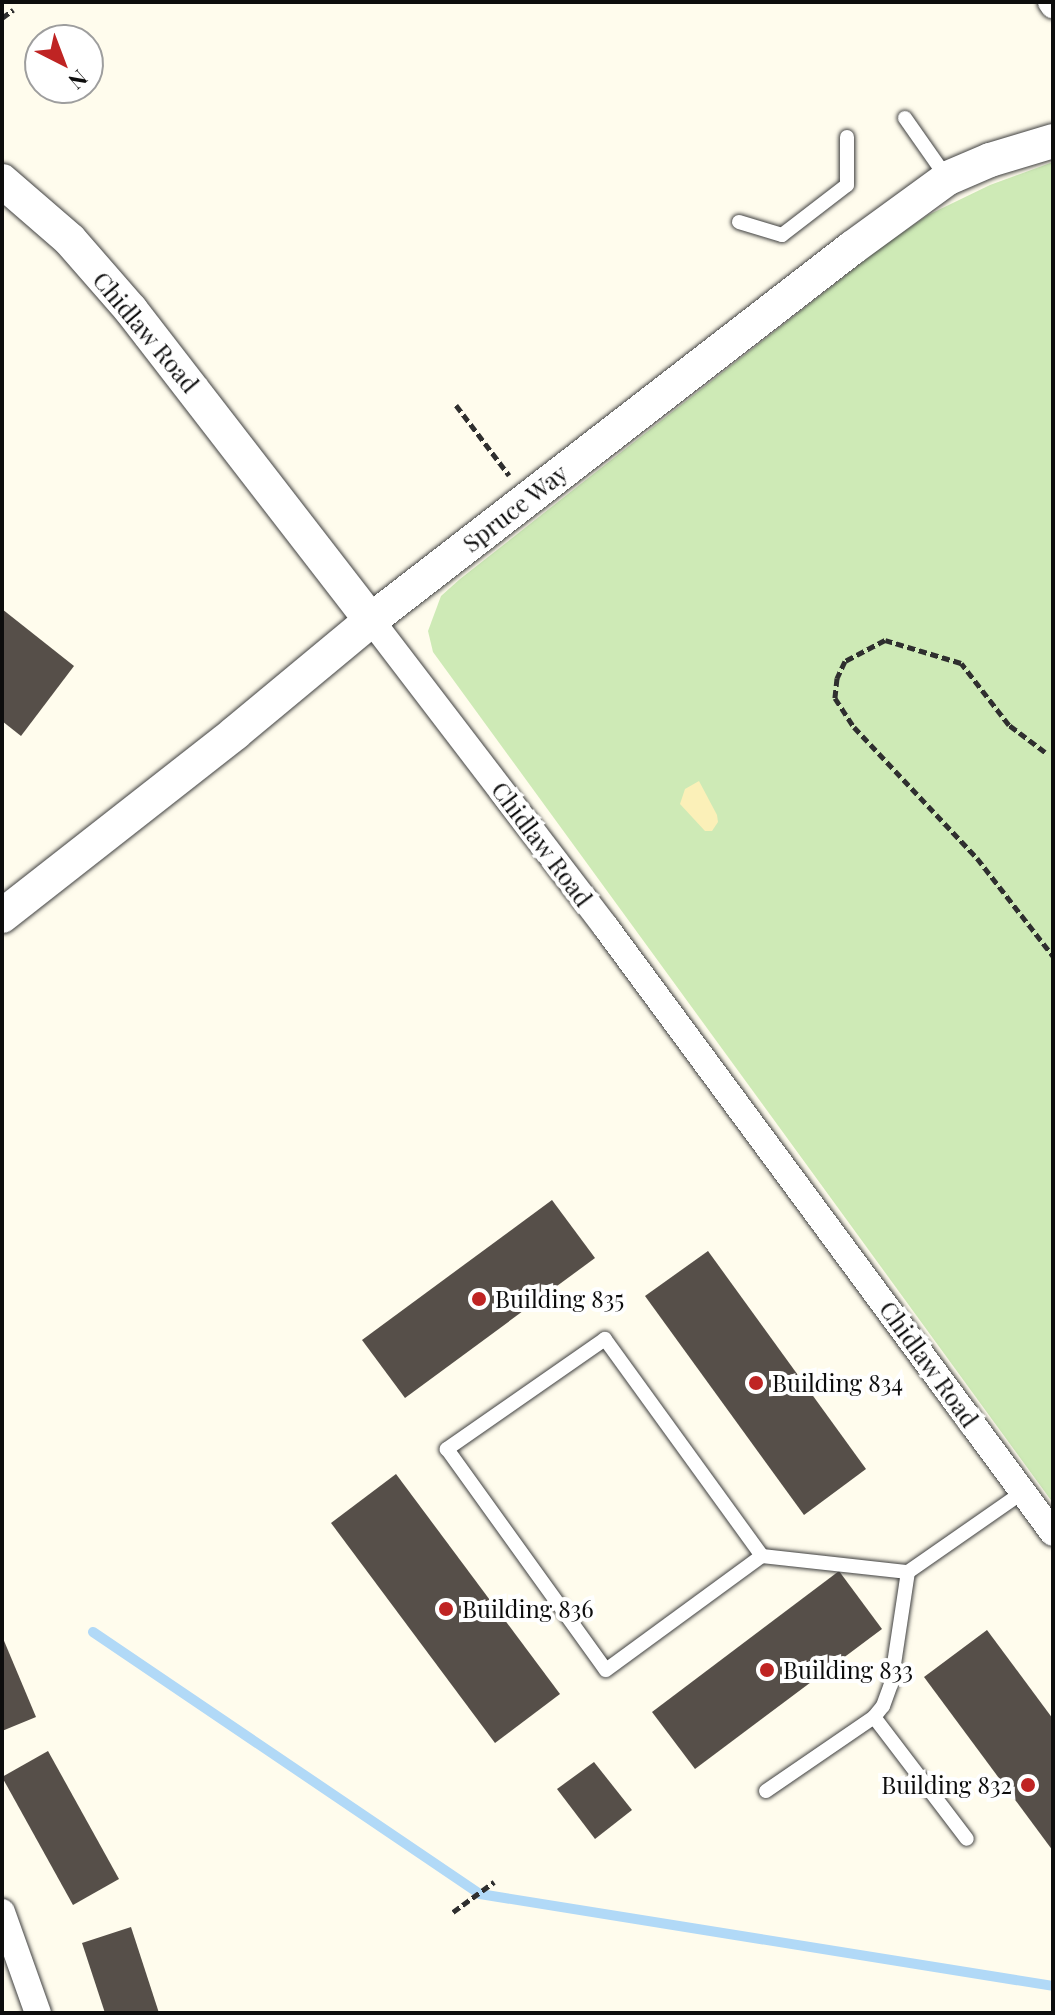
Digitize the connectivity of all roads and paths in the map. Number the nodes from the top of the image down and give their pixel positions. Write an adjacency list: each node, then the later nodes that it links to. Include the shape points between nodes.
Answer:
1 (13, 10): 2 (path)
2 (2, 18)
3 (905, 118): 6 (lane)
4 (847, 137): 8 (lane, via 847,185 782,235)
5 (1053, 141): 6 (street, Spruce Way)
6 (948, 178): 10 (street, Spruce Way)
7 (2, 181): 11 (street, Chidlaw Road, via 70,240 131,310)
8 (739, 222)
9 (456, 405): 10 (path)
10 (527, 498): 11 (street, Spruce Way)
11 (371, 620): 13 (street, Spruce Way); 15 (street, Chidlaw Road, via 605,926)
12 (1045, 752): 14 (path, via 1009,725 961,663 885,640 845,661 837,678 835,698 854,727 977,858)
13 (2, 916)
14 (1053, 956)
15 (1023, 1492): 16 (street, Chidlaw Road); 18 (lane)
16 (1053, 1533)
17 (762, 1556): 17 (lane, via 606,1670 447,1449 605,1339); 18 (lane)
18 (908, 1572): 19 (lane, via 891,1684)
19 (874, 1717): 20 (lane); 21 (lane)
20 (766, 1791)
21 (967, 1839)
22 (494, 1882): 24 (path)
23 (2, 1912): 25 (street)
24 (453, 1912)
25 (38, 2013)

